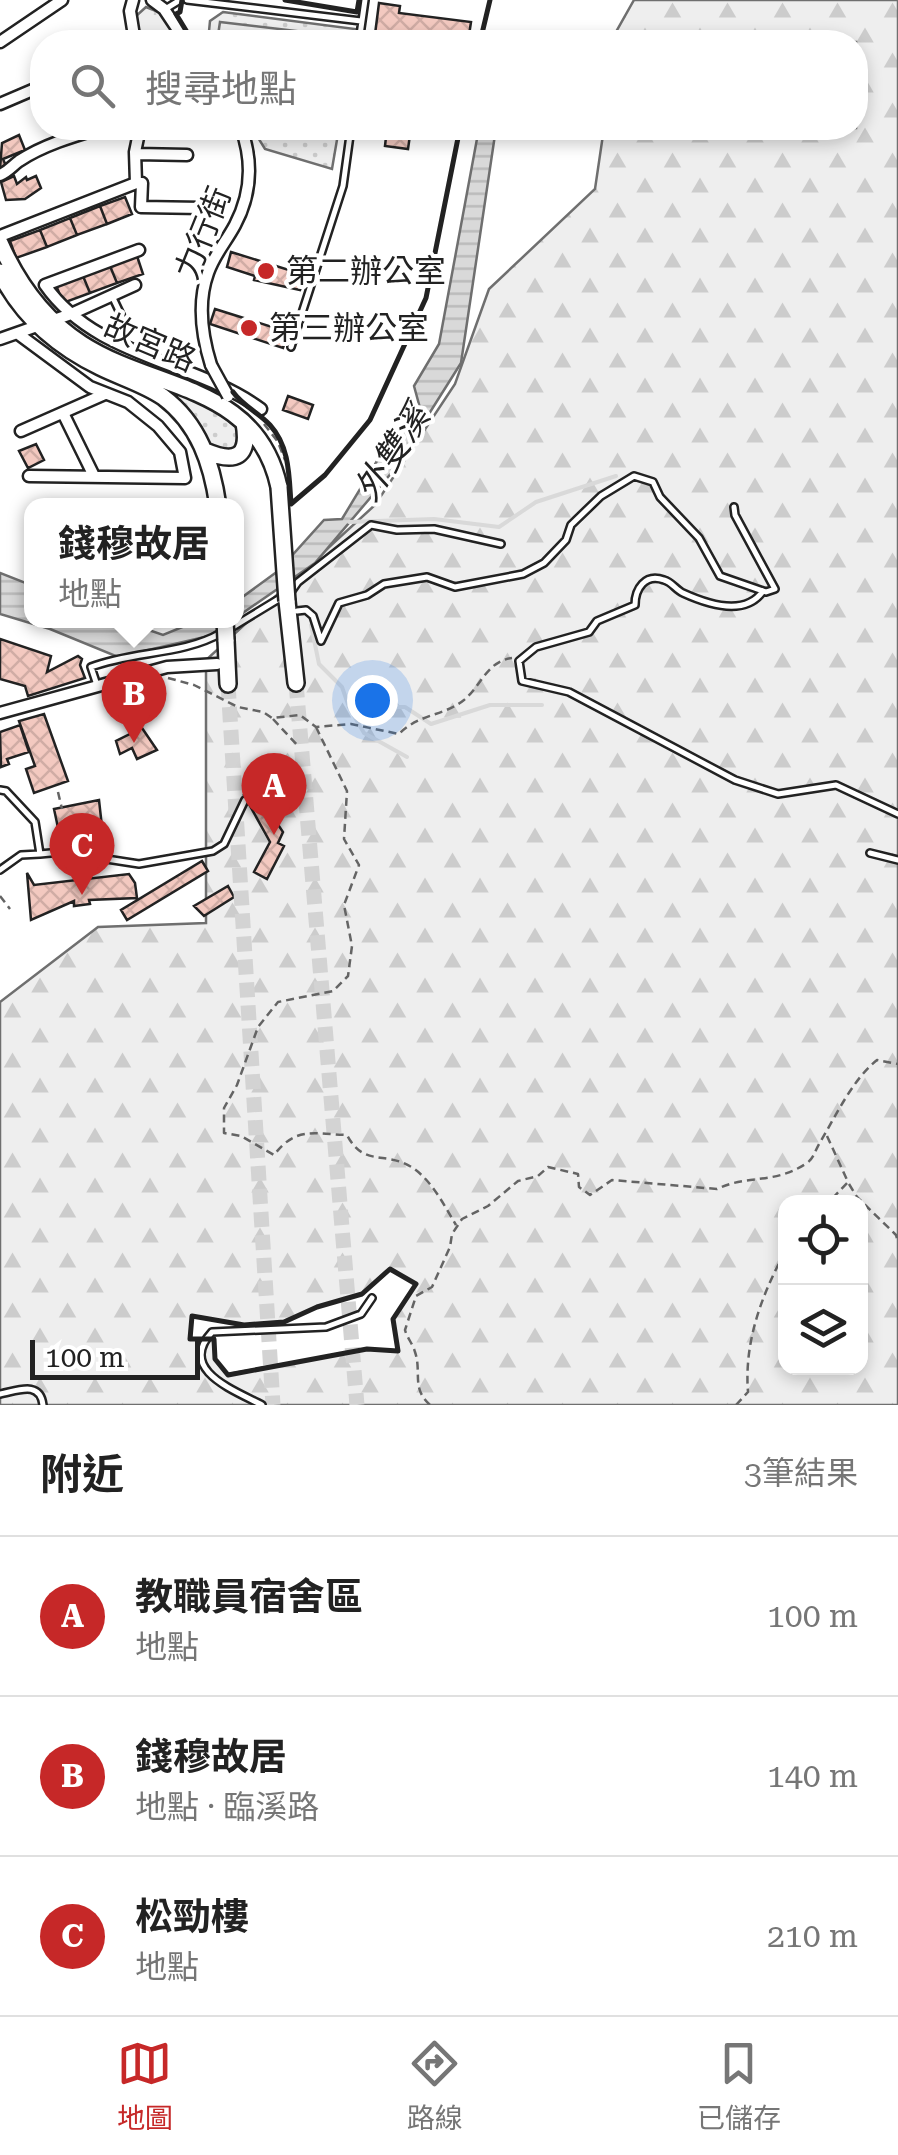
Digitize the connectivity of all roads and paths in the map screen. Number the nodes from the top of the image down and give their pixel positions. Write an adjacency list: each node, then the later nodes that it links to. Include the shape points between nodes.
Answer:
1 (62, 0): 11 (street)
2 (133, 0): 8 (street)
3 (152, 0): 6 (street)
4 (184, 0): 6 (lane); 7 (lane)
5 (365, 0): 7 (lane)
6 (164, 9): 9 (street)
7 (361, 22): 10 (lane)
8 (133, 30)
9 (178, 30)
10 (360, 30)
11 (0, 42)
12 (30, 91): 13 (street)
13 (0, 104)
14 (67, 140): 20 (street)
15 (139, 140): 18 (street)
16 (244, 140): 36 (street, 力行街, bridge, via 250,183 207,275 202,324 212,365)
17 (348, 140): 33 (lane, via 342,186)
18 (137, 154): 19 (street); 21 (street)
19 (188, 155)
20 (0, 175)
21 (136, 183): 22 (street, via 142,183 142,207); 23 (street)
22 (202, 208)
23 (0, 239): 30 (main road, 故宮路)
24 (139, 250): 28 (street, via 44,285)
25 (0, 272): 30 (main road, 故宮路, via 25,312)
26 (134, 285): 27 (street)
27 (112, 295): 28 (street); 29 (lane)
28 (72, 314): 30 (street); 35 (street, via 109,340 237,392)
29 (123, 319)
30 (46, 323): 31 (street); 36 (main road, 故宮路, via 110,359); 39 (main road, 故宮路, via 73,353 162,397)
31 (17, 333): 32 (street); 34 (street)
32 (0, 339)
33 (291, 347)
34 (105, 394): 37 (street); 40 (street, via 128,402 158,426 180,452 185,478)
35 (261, 409)
36 (235, 410): 39 (main road, via 244,450 227,458); 46 (main road, 故宮路, bridge, via 273,460)
37 (63, 413): 38 (street); 40 (street)
38 (21, 431)
39 (205, 452): 42 (main road, 故宮路)
40 (93, 474): 41 (street)
41 (29, 476)
42 (216, 498)
43 (734, 507): 45 (lane, via 773,582 775,588)
44 (501, 544): 47 (lane, via 434,529 372,525 295,589)
45 (763, 591): 46 (lane, via 720,576 653,482 634,476 601,496 544,563 522,574 455,587 427,578 384,584 339,602 321,641 313,616); 50 (lane, via 723,608 655,578 642,582 634,605 588,632 536,647)
46 (292, 606): 53 (main road, 故宮路)
47 (244, 619)
48 (225, 628): 54 (main road, bridge)
49 (230, 628): 55 (lane, via 206,642 92,667)
50 (519, 661): 58 (path, via 499,661 456,705 423,716 399,734 351,724); 64 (lane, via 522,681 569,692 735,780 778,794 836,785)
51 (217, 664): 52 (street)
52 (147, 672): 55 (street); 57 (path)
53 (296, 683)
54 (228, 684)
55 (97, 686): 56 (street)
56 (0, 713)
57 (272, 718): 58 (path, via 300,716); 59 (path)
58 (316, 727): 75 (path, via 347,791 344,839 359,865 344,906 352,946 348,976 333,991 278,1002 258,1027 224,1108 224,1134 274,1155 300,1133 347,1135 363,1156 393,1158 415,1169)
59 (299, 747)
60 (0, 790): 66 (lane, via 35,822)
61 (58, 792): 63 (path)
62 (245, 800): 66 (lane, via 224,844 213,851 139,864)
63 (62, 809)
64 (898, 814)
65 (870, 853): 67 (lane)
66 (40, 854): 68 (lane, via 20,855)
67 (898, 860)
68 (0, 870)
69 (0, 896): 70 (path)
70 (10, 910)
71 (898, 1064): 72 (path, via 877,1060 870,1066)
72 (826, 1135): 73 (path); 75 (path, via 810,1162 789,1174 717,1189 612,1180 590,1195 579,1187 578,1174 548,1167)
73 (848, 1182): 74 (path); 76 (path)
74 (836, 1195)
75 (456, 1225): 82 (path, via 432,1287 416,1296 405,1330 417,1360 418,1388)
76 (898, 1242)
77 (778, 1269): 83 (path, via 748,1349 748,1392)
78 (372, 1298): 81 (lane, via 361,1314 326,1326 212,1332 200,1352 204,1368)
79 (0, 1394): 80 (lane, via 36,1390)
80 (43, 1405)
81 (262, 1405)
82 (430, 1405)
83 (736, 1405)

